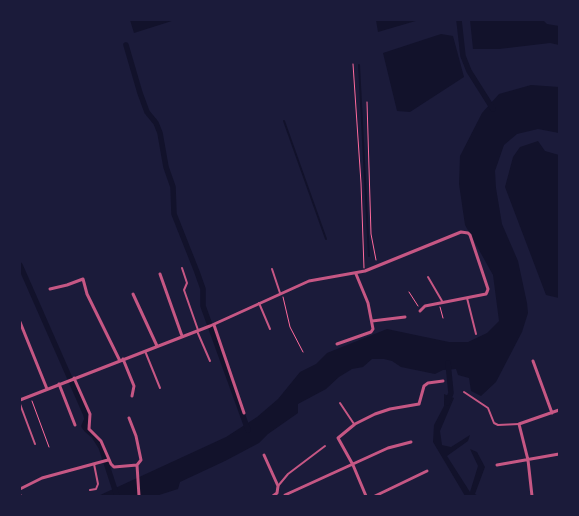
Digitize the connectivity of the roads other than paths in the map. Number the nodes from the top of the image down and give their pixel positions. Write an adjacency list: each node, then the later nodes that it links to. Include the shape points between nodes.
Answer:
1 (182, 268): 18 (lane, via 187,283 184,290)
2 (272, 269): 7 (lane)
3 (160, 274): 20 (street)
4 (356, 274): 7 (street, via 316,279); 9 (street, via 461,232 468,233 488,289 486,294); 14 (street)
5 (428, 277): 11 (lane)
6 (50, 289): 24 (street, via 83,279 87,294)
7 (281, 293): 10 (street)
8 (134, 294): 22 (street)
9 (467, 298): 11 (street); 19 (lane)
10 (260, 303): 16 (street); 17 (lane)
11 (441, 303): 12 (street, via 425,306)
12 (420, 311)
13 (405, 317): 14 (street)
14 (372, 321): 21 (street, via 373,331)
15 (20, 322): 31 (street)
16 (212, 325): 18 (street); 38 (street)
17 (270, 329)
18 (198, 331): 20 (street); 26 (lane)
19 (476, 334)
20 (182, 336): 22 (street)
21 (337, 344)
22 (157, 346): 23 (street)
23 (145, 351): 24 (street); 30 (lane)
24 (122, 360): 27 (street); 33 (street, via 134,386)
25 (534, 360): 39 (street)
26 (210, 361)
27 (73, 378): 29 (street); 49 (street, via 90,414 89,428 101,441)
28 (443, 381): 41 (street, via 424,386 419,404 390,408)
29 (59, 384): 31 (street); 43 (street)
30 (160, 388)
31 (47, 389): 34 (street)
32 (464, 392): 42 (lane, via 488,408 494,423)
33 (132, 396)
34 (20, 400)
35 (340, 403): 41 (lane)
36 (20, 404): 45 (lane)
37 (559, 410): 39 (street)
38 (244, 413)
39 (552, 413): 42 (street)
40 (129, 418): 52 (street, via 141,460)
41 (355, 424): 53 (street, via 338,438)
42 (519, 424): 50 (street)
43 (75, 425)
44 (411, 442): 53 (street, via 388,448)
45 (35, 444)
46 (325, 446): 56 (lane, via 288,474)
47 (559, 454): 50 (street)
48 (264, 455): 56 (street)
49 (106, 460): 51 (street); 52 (street, via 114,467)
50 (528, 460): 54 (street); 64 (street)
51 (94, 464): 57 (street, via 42,478); 58 (lane, via 98,484)
52 (137, 465): 60 (street)
53 (353, 465): 59 (street); 62 (street)
54 (497, 465)
55 (427, 471): 63 (street)
56 (278, 486): 61 (street)
57 (20, 488)
58 (90, 490)
59 (285, 495)
60 (139, 496)
61 (273, 496)
62 (366, 496)
63 (375, 496)
64 (532, 496)

